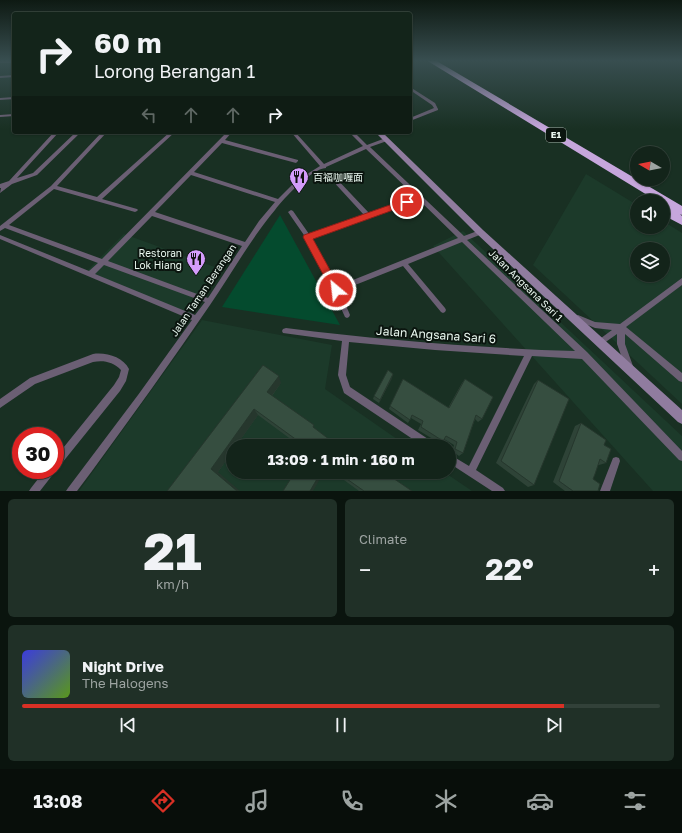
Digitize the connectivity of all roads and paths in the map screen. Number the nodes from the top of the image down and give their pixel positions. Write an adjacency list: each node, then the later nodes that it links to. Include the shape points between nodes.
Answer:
1 (458, 83): 28 (highway, E1)
2 (467, 83): 33 (highway, E1)
3 (412, 89): 8 (street, via 434,104 436,109)
4 (12, 98): 5 (street)
5 (0, 99)
6 (12, 115): 7 (street)
7 (0, 116)
8 (412, 119)
9 (55, 134): 24 (street)
10 (77, 134): 24 (street, via 35,174)
11 (103, 134): 26 (street)
12 (171, 134): 30 (street)
13 (227, 134): 18 (street)
14 (295, 134): 21 (street)
15 (353, 134): 19 (street, Jalan Angsana Sari 1)
16 (380, 134): 17 (main road)
17 (385, 140): 19 (street, Jalan Taman Berangan); 40 (main road)
18 (222, 141): 20 (street); 22 (street)
19 (367, 147): 21 (street, Jalan Taman Berangan); 29 (street, Jalan Angsana Sari 1)
20 (296, 161)
21 (324, 167): 31 (street, Jalan Taman Berangan, via 302,179)
22 (190, 172): 31 (street); 35 (street)
23 (332, 177): 37 (street)
24 (10, 183): 25 (street); 27 (street)
25 (0, 186)
26 (54, 186): 30 (street); 39 (street)
27 (0, 191)
28 (638, 194)
29 (420, 197): 37 (street); 43 (street, Jalan Angsana Sari 1)
30 (99, 199): 32 (street)
31 (279, 201): 44 (street, Jalan Taman Berangan)
32 (135, 210)
33 (682, 211)
34 (291, 212): 42 (street)
35 (150, 213): 44 (street); 45 (street)
36 (670, 214): 38 (highway)
37 (368, 216): 42 (street)
38 (682, 221)
39 (2, 227): 45 (street)
40 (480, 232): 43 (street); 52 (main road)
41 (0, 237): 47 (street)
42 (308, 237): 49 (street)
43 (463, 239): 46 (street); 60 (street, Jalan Angsana Sari 1)
44 (247, 245): 50 (street, Jalan Taman Berangan)
45 (102, 262): 47 (street); 50 (street)
46 (404, 263): 49 (street); 51 (street)
47 (91, 274): 54 (street)
48 (682, 281): 55 (street)
49 (336, 290): 53 (street)
50 (209, 301): 54 (street, Jalan Taman Berangan)
51 (443, 310)
52 (569, 314): 55 (street, via 595,325); 58 (main road)
53 (348, 315)
54 (197, 319): 73 (street, Jalan Taman Berangan)
55 (621, 327): 58 (street); 61 (street, via 622,349); 62 (street)
56 (286, 331): 57 (street, Jalan Angsana Sari 6)
57 (346, 339): 59 (street, Jalan Angsana Sari 6); 65 (street, via 342,375 347,390)
58 (600, 342): 61 (main road)
59 (529, 354): 60 (street, Jalan Angsana Sari 6); 70 (street)
60 (584, 355): 67 (street, Jalan Angsana Sari 1)
61 (632, 373): 64 (main road)
62 (682, 378)
63 (0, 404): 66 (street, via 33,381 93,358 102,356 122,364 125,369 117,388)
64 (682, 418)
65 (420, 439)
66 (64, 454)
67 (682, 457)
68 (616, 461): 75 (street)
69 (456, 463): 70 (street)
70 (470, 472): 74 (street)
71 (44, 479): 72 (street)
72 (34, 491)
73 (72, 491)
74 (500, 491)
75 (605, 491)

